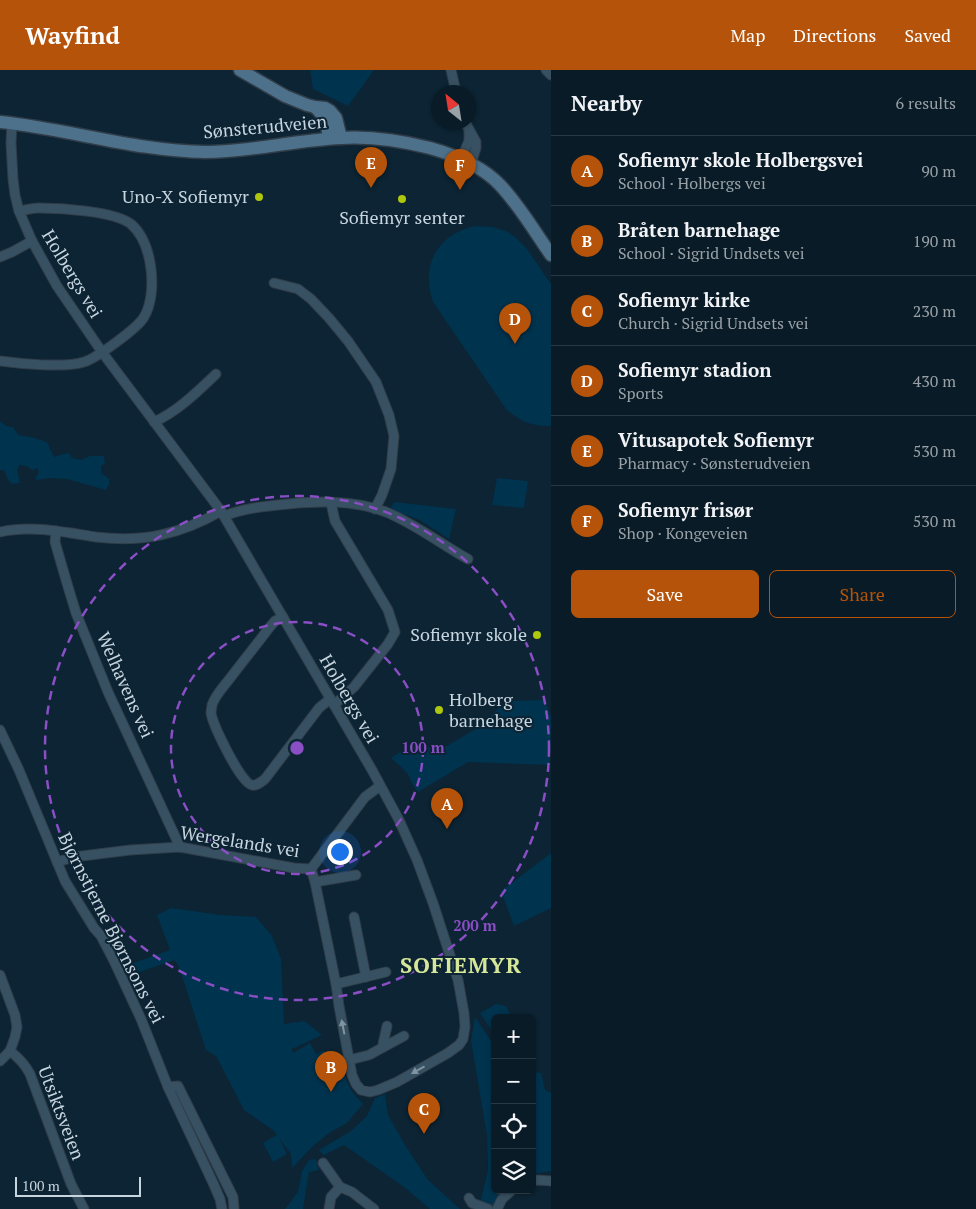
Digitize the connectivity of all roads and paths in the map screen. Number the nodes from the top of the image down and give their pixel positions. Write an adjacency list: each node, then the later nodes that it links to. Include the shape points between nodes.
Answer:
1 (240, 70): 8 (main road, via 285,96 325,108 334,114 338,123)
2 (451, 70): 5 (street)
3 (546, 70): 4 (street)
4 (551, 75)
5 (454, 85)
6 (6, 123): 8 (main road, Sønsterudveien, via 188,151 230,151); 10 (street, Holbergs vei)
7 (468, 130): 9 (street, via 476,145)
8 (335, 138): 9 (main road, Sønsterudveien, via 410,143)
9 (466, 161): 12 (main road, Sønsterudveien, via 500,184)
10 (20, 211): 11 (street, Holbergs vei); 15 (street, via 60,208 102,214 124,220 138,232 147,249 151,268 149,306 137,327)
11 (32, 242): 13 (street); 15 (street, Holbergs vei, via 57,286)
12 (551, 255)
13 (0, 257)
14 (274, 283): 20 (street, via 298,289 311,299 348,341 376,382 394,436 391,469)
15 (102, 352): 16 (street, via 93,359 75,364); 18 (street, Holbergs vei)
16 (0, 361)
17 (216, 374): 18 (street, via 186,402)
18 (154, 422): 21 (street, Holbergs vei)
19 (331, 502): 20 (street); 21 (street); 26 (street, via 335,521 388,610 395,632 354,687)
20 (375, 509): 24 (street, via 402,520)
21 (223, 513): 22 (street, via 183,529 141,538 98,537); 25 (street, Holbergs vei)
22 (56, 531): 23 (street, via 11,529); 29 (street, Welhavens vei, via 55,542 76,613 108,692)
23 (0, 532)
24 (468, 560)
25 (283, 617): 26 (street, Holbergs vei); 26 (street, via 270,628 223,687 212,707 217,729 247,784 252,786 265,779 319,708)
26 (332, 702): 28 (street, Holbergs vei)
27 (1, 736): 30 (street, Bjørnstjerne Bjørnsons vei, via 19,770)
28 (380, 786): 31 (street, Wergelands vei, via 365,797); 43 (street, Holbergs vei, one-way to 43, via 417,860 448,946 458,980 465,1027 459,1045 378,1090 361,1090 352,1076)
29 (180, 847): 30 (street, Wergelands vei, via 74,856); 31 (street, Wergelands vei)
30 (57, 862): 45 (street, Bjørnstjerne Bjørnsons vei, via 65,881 114,961)
31 (311, 869): 33 (street)
32 (356, 875): 33 (street)
33 (315, 882): 38 (street)
34 (354, 917): 37 (street)
35 (386, 972): 37 (street)
36 (0, 975): 42 (street, via 16,1027)
37 (366, 976): 38 (street)
38 (336, 984): 43 (street, one-way to 38)
39 (388, 1026): 41 (street)
40 (404, 1036): 41 (street)
41 (384, 1046): 43 (street, via 368,1055)
42 (10, 1051): 44 (street); 52 (street, Utsiktsveien, via 27,1066 70,1184)
43 (348, 1060)
44 (0, 1061)
45 (168, 1087): 53 (street, Bjørnstjerne Bjørnsons vei); 54 (street, via 178,1086 233,1197)
46 (323, 1164): 49 (street)
47 (536, 1180): 48 (street)
48 (551, 1181)
49 (340, 1187): 55 (street, via 331,1197); 56 (street)
50 (508, 1194): 58 (street)
51 (468, 1198): 57 (street, via 477,1206)
52 (84, 1209)
53 (222, 1209)
54 (234, 1209)
55 (329, 1209)
56 (374, 1209)
57 (488, 1209)
58 (497, 1209)

